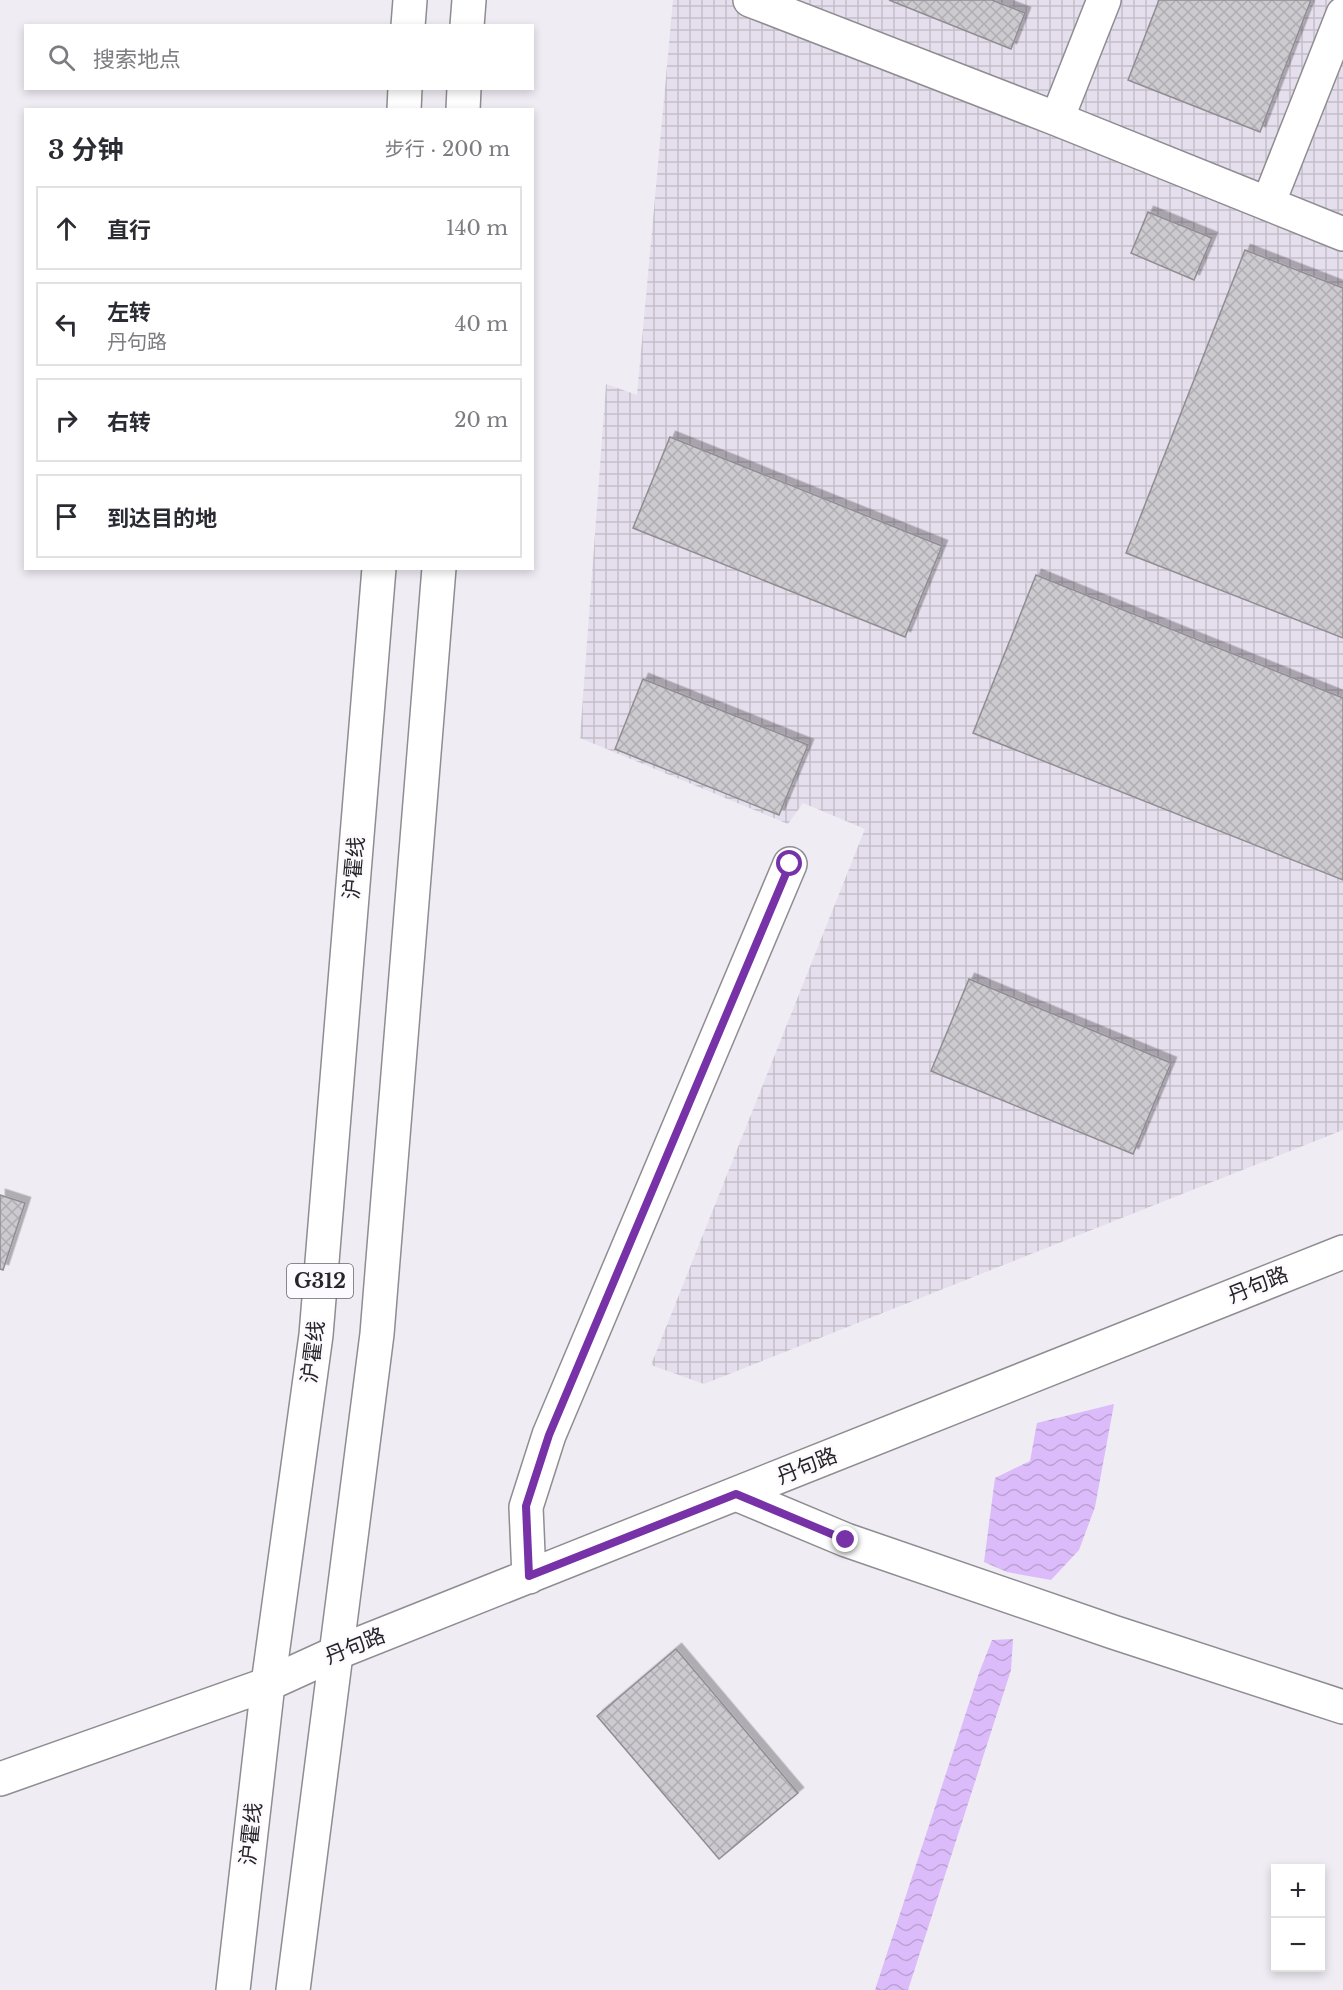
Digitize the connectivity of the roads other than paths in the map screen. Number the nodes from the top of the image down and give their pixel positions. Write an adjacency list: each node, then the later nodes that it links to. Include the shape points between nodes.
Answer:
1 (410, 0): 6 (main road)
2 (469, 0): 7 (main road)
3 (750, 0): 12 (main road)
4 (1104, 0): 12 (main road)
5 (1343, 14): 13 (main road)
6 (408, 24)
7 (467, 24)
8 (405, 90): 10 (main road)
9 (464, 90): 11 (main road)
10 (404, 108)
11 (463, 108)
12 (1057, 119): 13 (main road)
13 (1268, 204): 14 (main road)
14 (1343, 234)
15 (379, 570): 22 (main road, 沪霍线 / G312, via 316,1335)
16 (439, 570): 21 (main road, G312, via 377,1334)
17 (790, 864): 20 (main road, via 549,1435 526,1506)
18 (1343, 1251): 19 (main road, 丹句路)
19 (736, 1494): 20 (main road, 丹句路); 23 (main road, via 846,1540)
20 (529, 1576): 21 (main road, 丹句路)
21 (336, 1653): 22 (main road, 丹句路); 26 (main road, G312)
22 (268, 1684): 24 (main road, 丹句路); 25 (main road, 沪霍线 / G312)
23 (1343, 1707)
24 (0, 1779)
25 (233, 1990)
26 (293, 1990)

